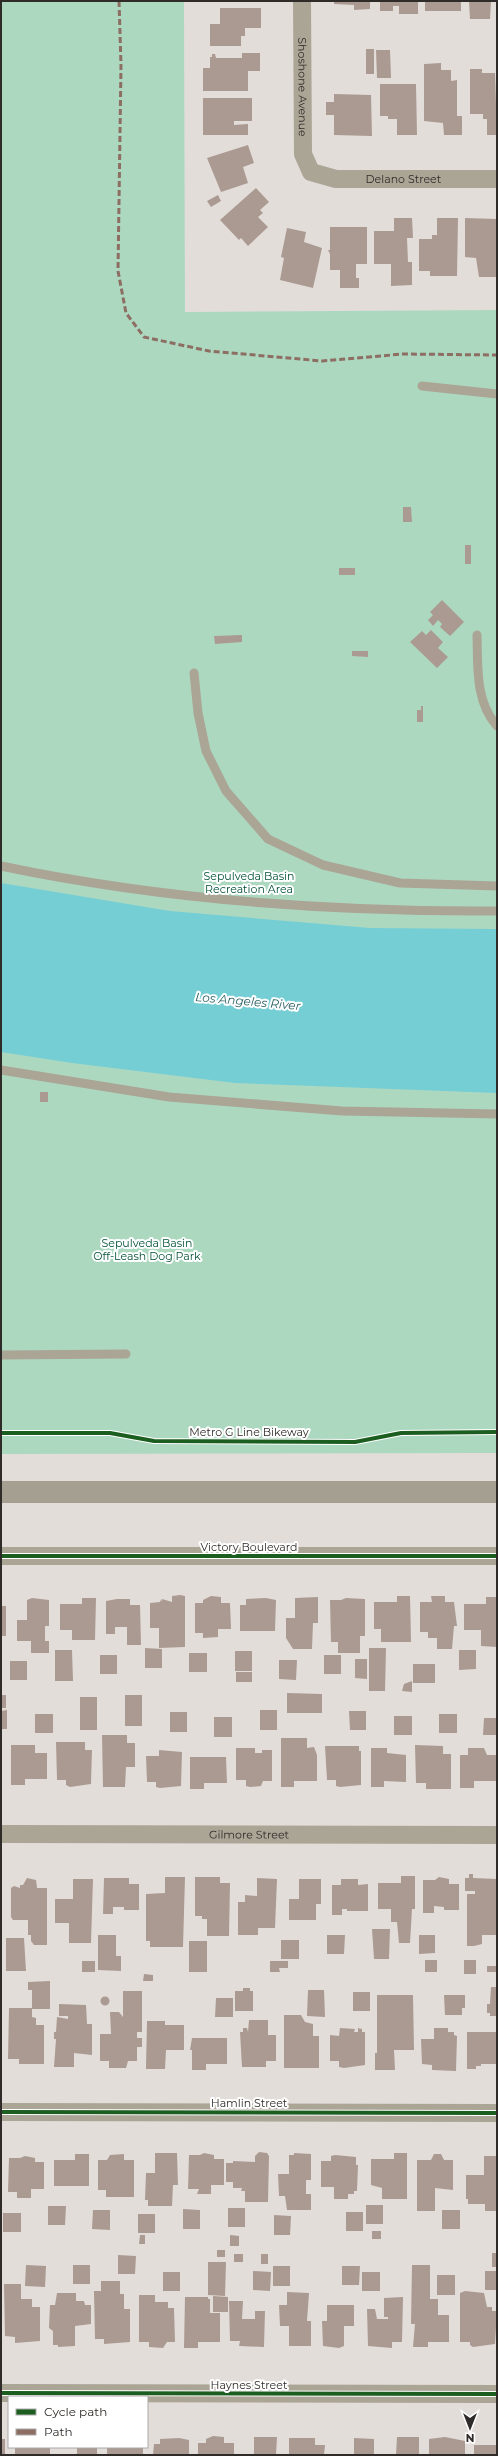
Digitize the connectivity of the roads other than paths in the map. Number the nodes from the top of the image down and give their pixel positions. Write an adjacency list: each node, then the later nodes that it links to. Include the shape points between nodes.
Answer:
1 (302, 1): 2 (street, Shoshone Avenue, via 303,154)
2 (311, 172): 3 (street, Delano Street, via 336,179)
3 (497, 179)
4 (422, 386): 5 (lane)
5 (497, 394)
6 (477, 635): 8 (lane, via 479,688 489,716)
7 (194, 673): 10 (lane, via 198,713 206,751 226,791 268,839 323,866 400,883)
8 (497, 726)
9 (1, 866): 11 (lane, via 179,894 408,911)
10 (497, 886)
11 (497, 911)
12 (1, 1070): 13 (lane, via 169,1097 342,1110)
13 (497, 1114)
14 (126, 1354): 15 (lane)
15 (1, 1355)
16 (1, 1492): 17 (main road)
17 (497, 1492)
18 (1, 1556): 19 (street, Victory Boulevard)
19 (497, 1556)
20 (1, 1834): 21 (street, Gilmore Street)
21 (497, 1834)
22 (1, 2112): 23 (street, Hamlin Street)
23 (497, 2113)
24 (1, 2393): 25 (street, Haynes Street)
25 (497, 2394)

